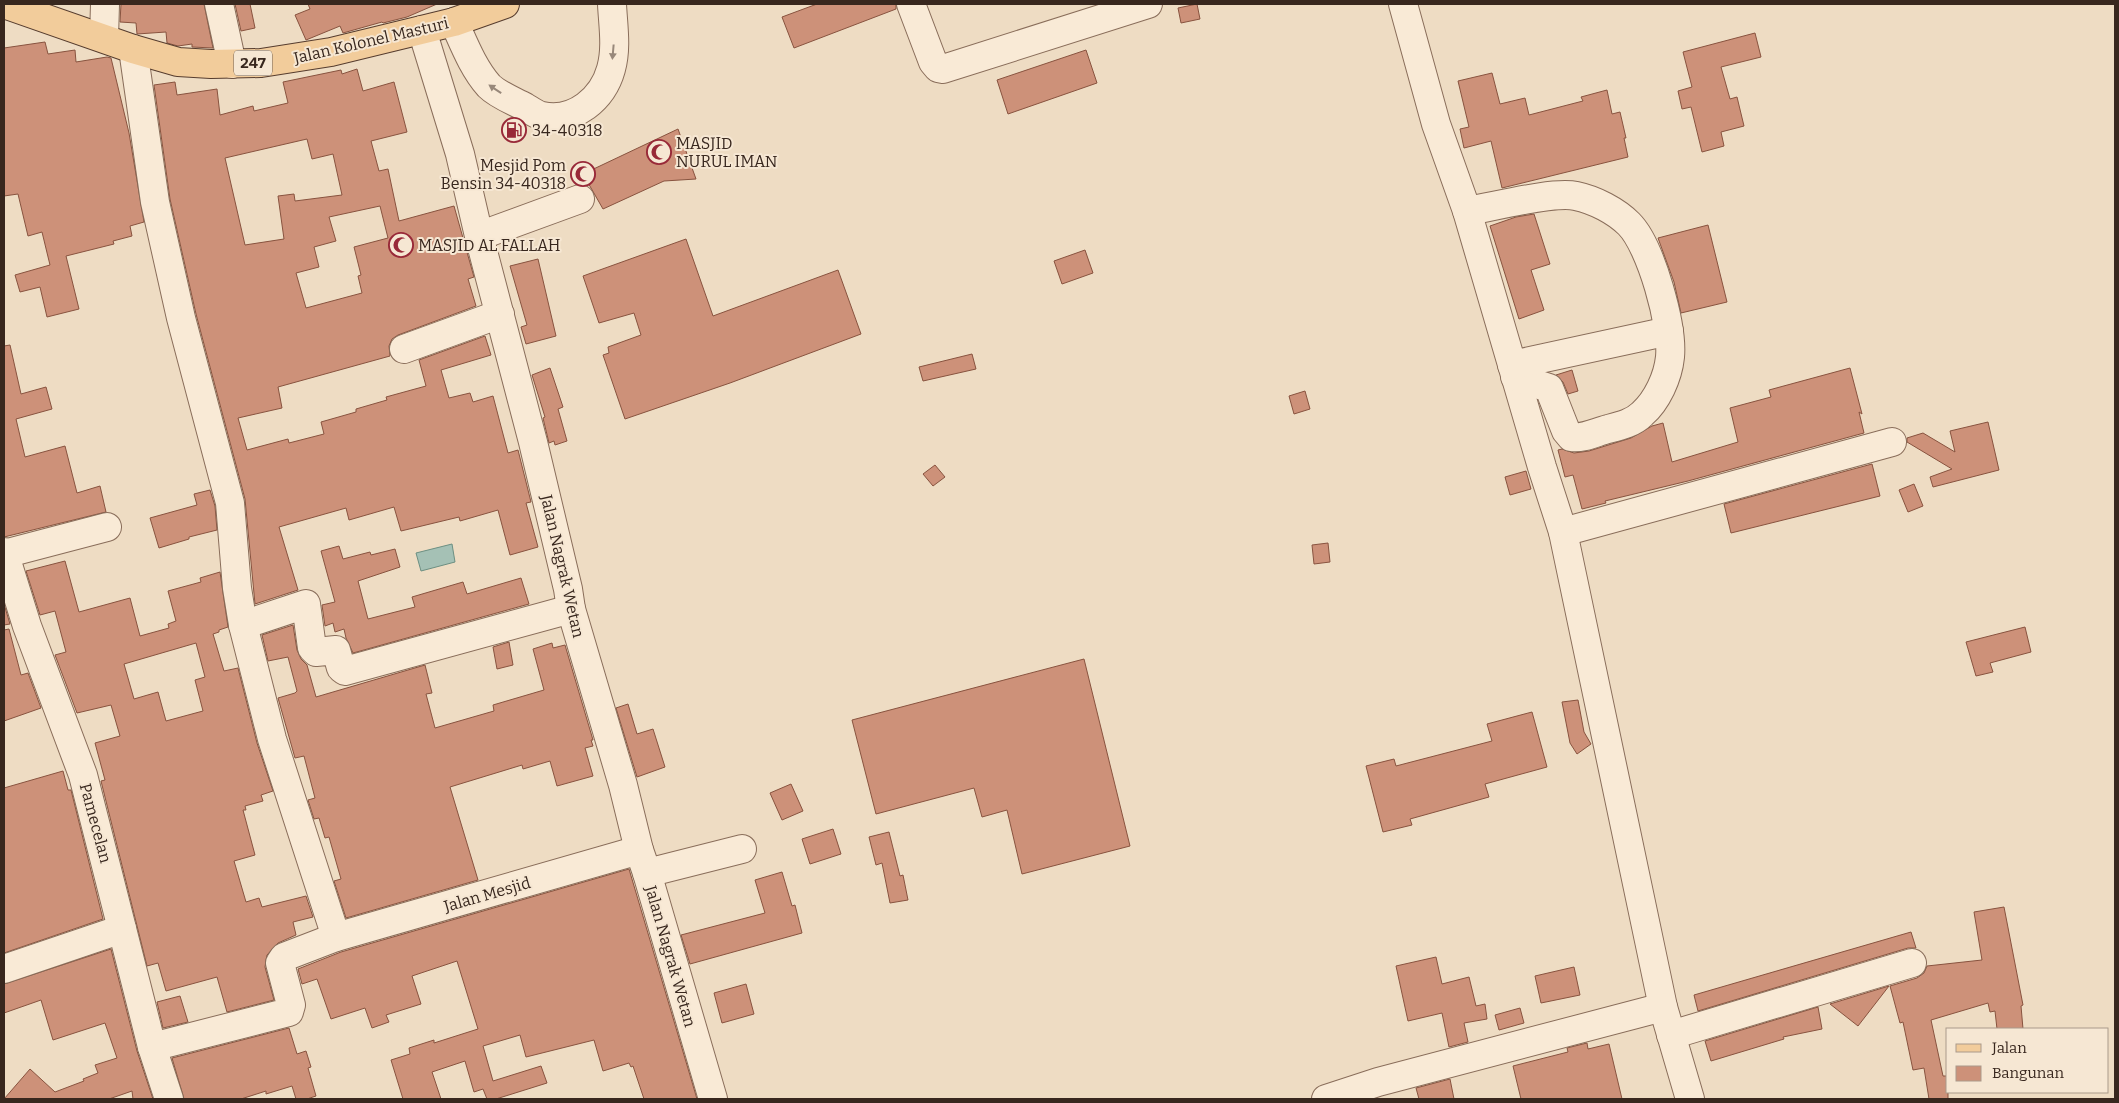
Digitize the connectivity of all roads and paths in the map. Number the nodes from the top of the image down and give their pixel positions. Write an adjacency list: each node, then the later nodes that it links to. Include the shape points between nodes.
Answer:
1 (105, 4): 11 (street)
2 (219, 4): 13 (street)
3 (505, 4): 9 (main road, Jalan Kolonel Masturi / 247)
4 (612, 4): 9 (street, one-way to 9, via 613,55 605,84 587,106 559,116 542,116 491,88 477,69)
5 (911, 4): 6 (street, via 933,62 943,69)
6 (1148, 4)
7 (1403, 4): 15 (street, via 1436,124)
8 (11, 6): 11 (main road, Jalan Kolonel Masturi / 247)
9 (454, 22): 10 (main road, Jalan Kolonel Masturi / 247)
10 (422, 30): 13 (main road, Jalan Kolonel Masturi / 247, via 331,52); 16 (street, Jalan Nagrak Wetan, via 460,154)
11 (104, 38): 12 (main road, Jalan Kolonel Masturi / 247)
12 (133, 49): 13 (main road, Jalan Kolonel Masturi / 247, via 178,62); 26 (street, via 155,202 180,318 230,504)
13 (232, 64)
14 (580, 199): 16 (street)
15 (1467, 211): 18 (street, via 1560,195 1576,196 1604,206 1630,224 1645,248); 20 (street)
16 (479, 236): 17 (street, Jalan Nagrak Wetan)
17 (500, 314): 19 (street); 25 (street, Jalan Nagrak Wetan)
18 (1669, 331): 20 (street); 20 (street, via 1668,367 1661,388 1642,414 1631,422 1583,436 1571,436 1566,432 1549,388)
19 (404, 349)
20 (1513, 371): 23 (street)
21 (1892, 442): 23 (street)
22 (107, 527): 24 (street)
23 (1563, 532): 33 (street)
24 (4, 553): 29 (street, Pamecelan, via 27,626 83,776)
25 (571, 609): 26 (street, via 345,671 336,650 316,652 312,648 306,604); 28 (street, Jalan Nagrak Wetan)
26 (243, 624): 30 (street, via 272,739)
27 (742, 849): 28 (street, Jalan Mesjid)
28 (643, 861): 30 (street, Jalan Mesjid); 37 (street, Jalan Nagrak Wetan)
29 (122, 929): 32 (street); 35 (street, Pamecelan)
30 (336, 938): 35 (street, Jalan Mesjid, via 280,960 291,1006 289,1012)
31 (1912, 963): 34 (street)
32 (4, 968)
33 (1663, 1007): 34 (street); 38 (street, via 1378,1082)
34 (1671, 1035): 39 (street)
35 (152, 1047): 36 (street, Pamecelan)
36 (169, 1099)
37 (713, 1099)
38 (1326, 1099)
39 (1690, 1099)

